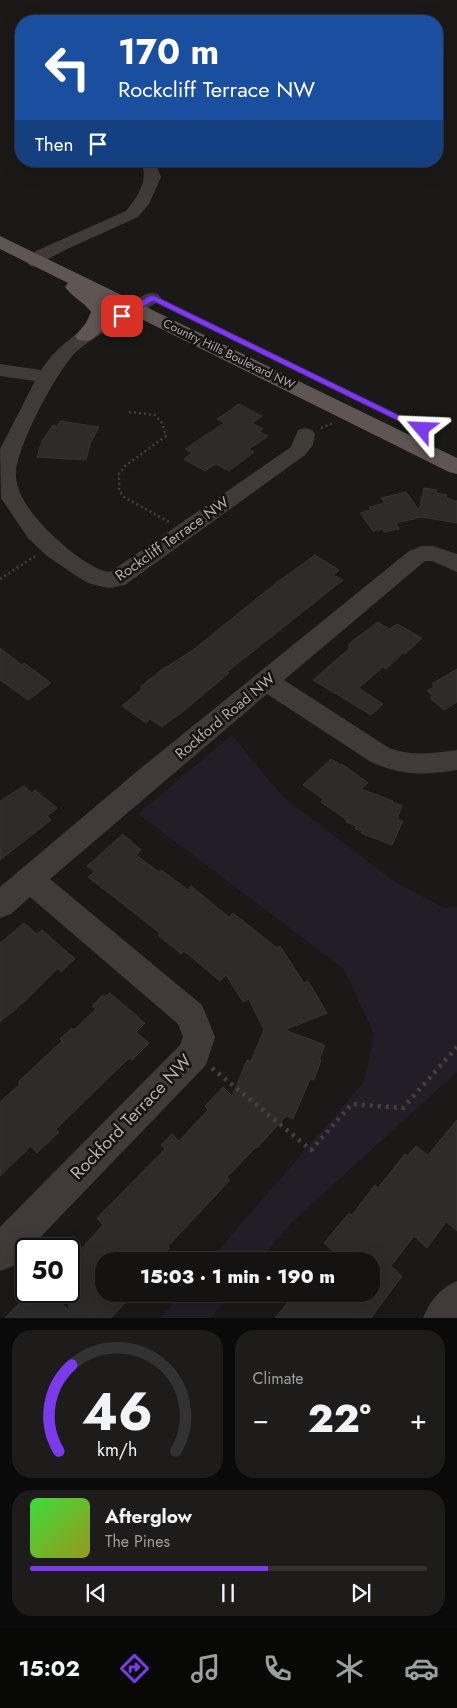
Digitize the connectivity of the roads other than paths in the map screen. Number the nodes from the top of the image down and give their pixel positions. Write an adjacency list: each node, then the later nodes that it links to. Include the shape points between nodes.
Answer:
1 (150, 167): 3 (street, via 153,177 141,204 132,214 59,246)
2 (0, 241): 3 (main road, Country Hills Boulevard NW)
3 (42, 261): 4 (main road, Country Hills Boulevard NW); 5 (main road, via 91,298 101,312 95,326)
4 (144, 303): 5 (street, Rockcliff Terrace NW); 9 (main road, Country Hills Boulevard NW); 10 (main road, Country Hills Boulevard NW)
5 (85, 336): 7 (street, Rockcliff Terrace NW, via 70,348)
6 (0, 370): 7 (street)
7 (46, 377): 11 (street, Rockcliff Terrace NW, via 12,446)
8 (305, 434): 11 (street, Rockcliff Terrace NW, via 303,446 298,451 110,581 92,575 50,546 24,519)
9 (457, 446)
10 (457, 467)
11 (3, 475)
12 (453, 555): 13 (street, Rockford Road NW, via 430,552 417,556)
13 (266, 681): 14 (street, via 380,755 398,763 415,765); 15 (street, Rockford Road NW)
14 (457, 760)
15 (30, 880): 16 (street, Rockford Road NW); 17 (street, Rockford Terrace NW, via 191,1015 199,1037 194,1054)
16 (0, 905)
17 (0, 1253)
18 (457, 1300): 19 (street)
19 (442, 1318)

